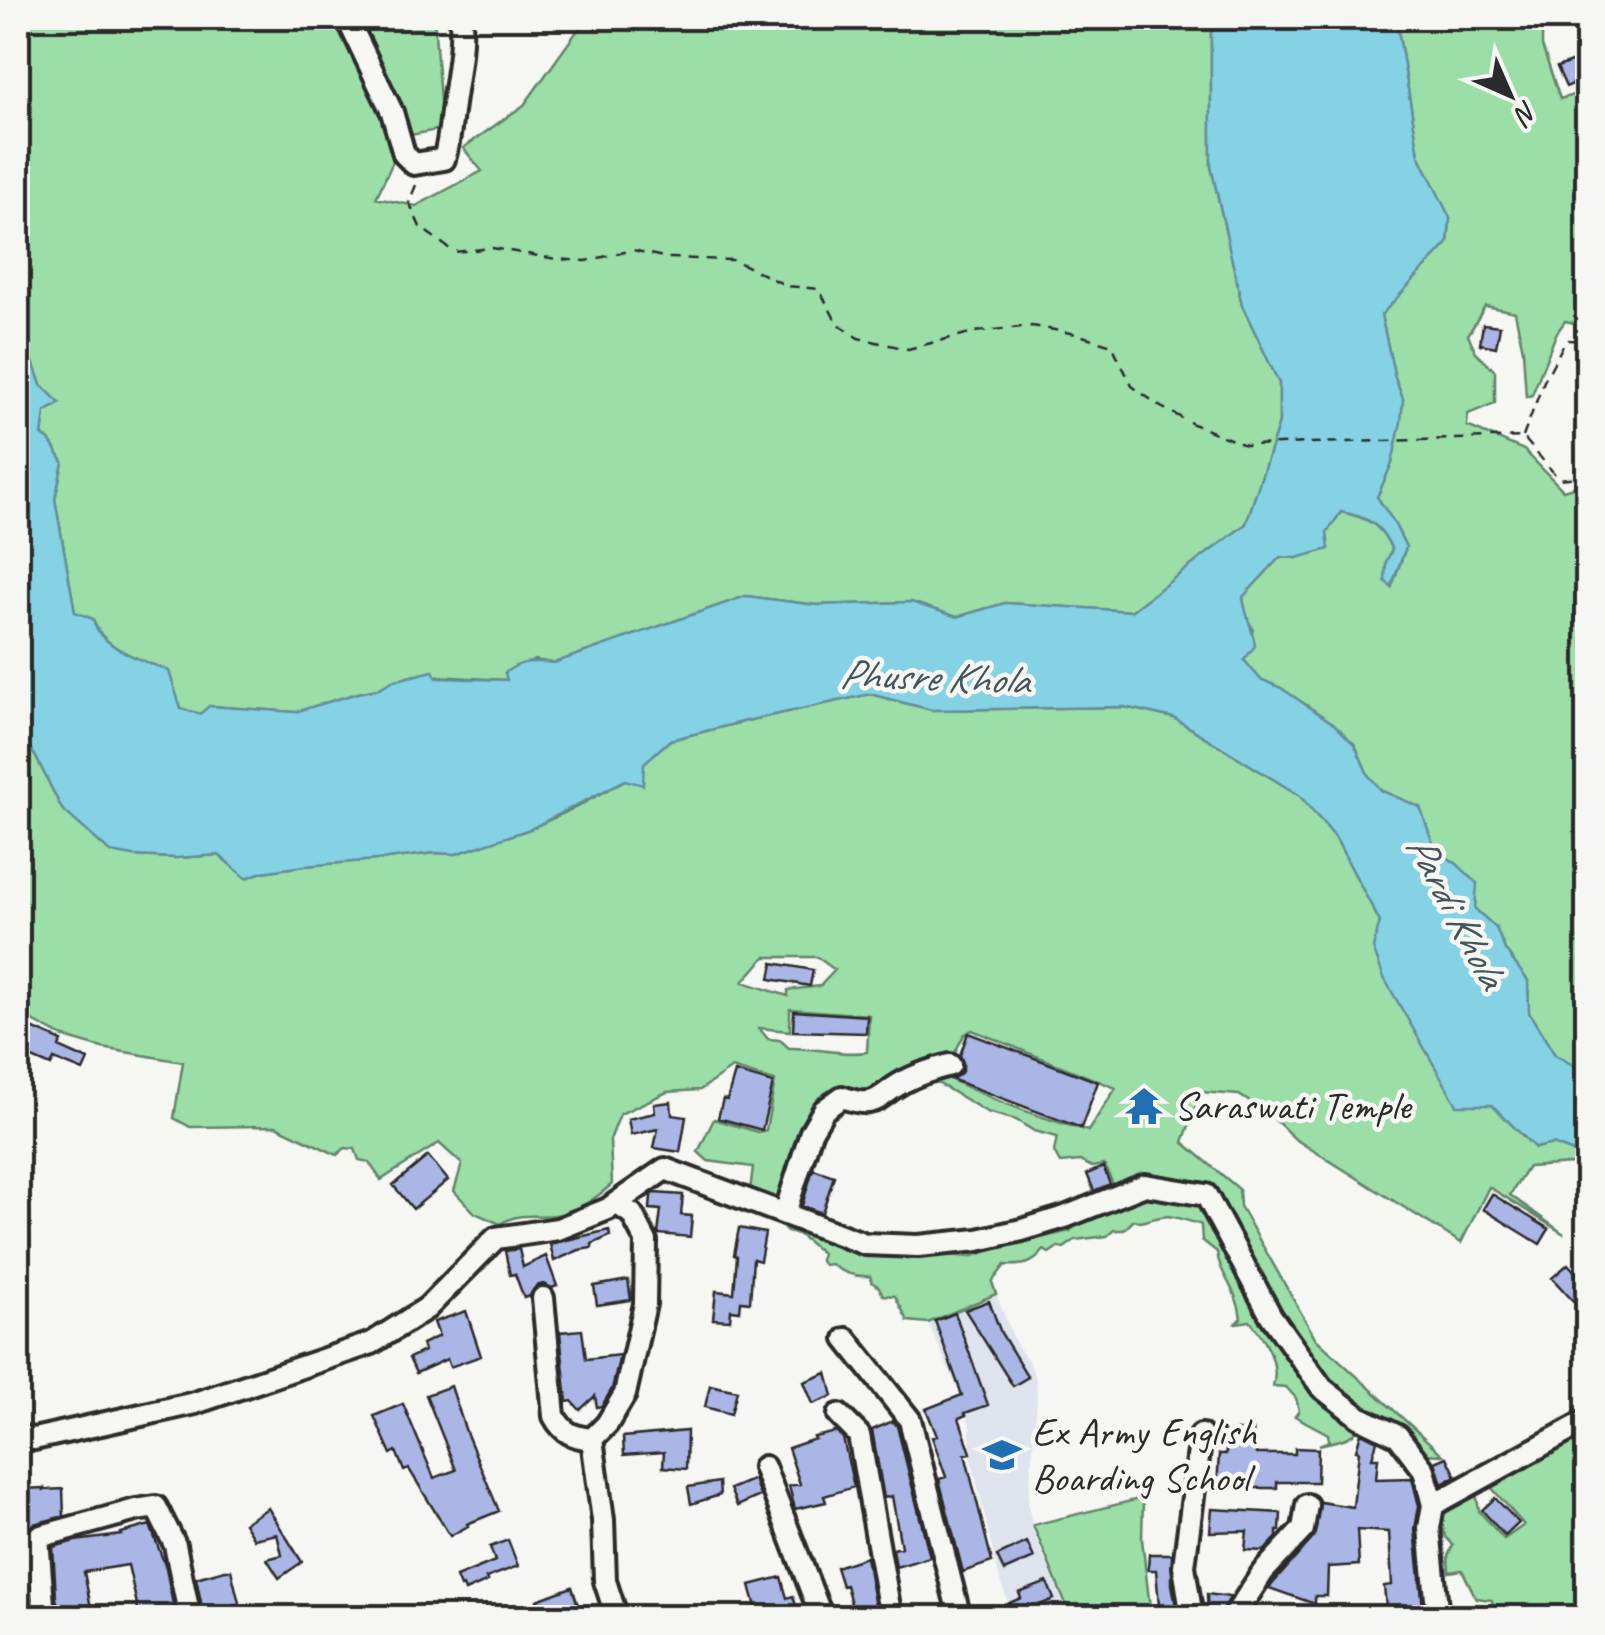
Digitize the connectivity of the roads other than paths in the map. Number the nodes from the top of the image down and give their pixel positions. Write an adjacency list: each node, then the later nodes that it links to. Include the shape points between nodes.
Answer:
1 (348, 18): 2 (street, via 414,164 444,160)
2 (461, 18)
3 (950, 1065): 5 (street, via 876,1101 842,1097 824,1110)
4 (616, 1203): 5 (street, via 666,1169); 11 (street, via 558,1229 496,1238 427,1308 372,1343 195,1403 34,1439); 12 (street, via 632,1214 646,1241 645,1304 625,1394)
5 (786, 1213): 15 (street, via 865,1244 918,1246 1022,1230 1145,1185 1206,1194 1271,1316 1322,1388 1398,1436 1424,1470)
6 (543, 1298): 12 (street, via 554,1416 562,1430)
7 (846, 1339): 21 (street, via 910,1420)
8 (839, 1415): 20 (street, via 859,1434)
9 (1588, 1420): 15 (street)
10 (1201, 1435): 22 (street, via 1184,1566)
11 (18, 1436)
12 (592, 1439): 18 (street, via 606,1582)
13 (764, 1468): 19 (street)
14 (1307, 1505): 23 (street, via 1303,1529)
15 (1433, 1505): 24 (street, via 1428,1528)
16 (44, 1618): 17 (street, via 38,1538 156,1508 174,1545)
17 (190, 1618)
18 (617, 1618)
19 (822, 1618)
20 (891, 1618)
21 (960, 1618)
22 (1192, 1618)
23 (1233, 1618)
24 (1438, 1618)

